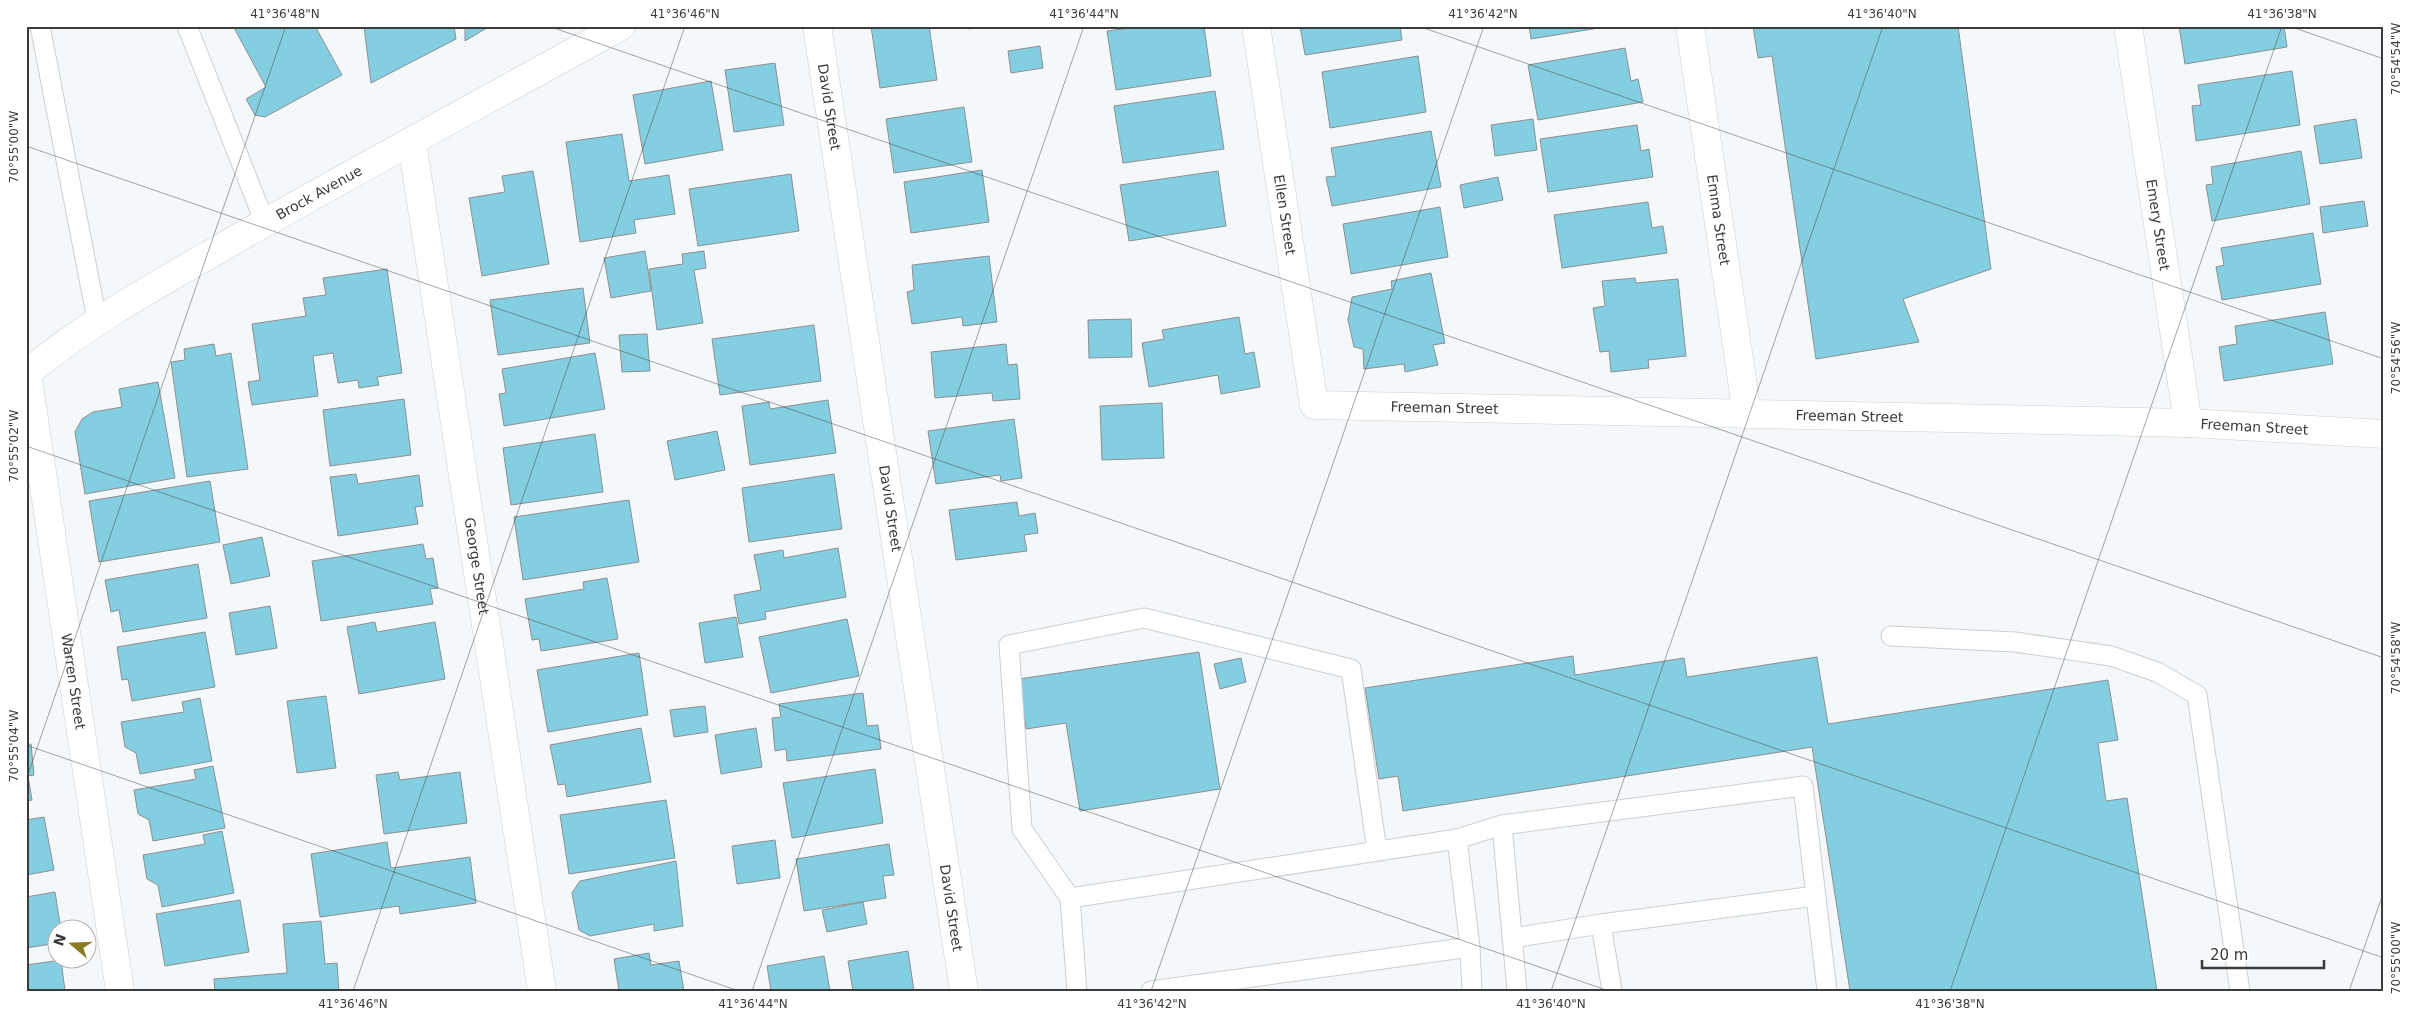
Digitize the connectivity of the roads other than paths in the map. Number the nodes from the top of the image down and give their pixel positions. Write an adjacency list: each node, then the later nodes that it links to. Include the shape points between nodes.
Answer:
1 (40, 26): 10 (lane)
2 (187, 26): 9 (lane)
3 (621, 26): 8 (street, Brock Avenue)
4 (817, 26): 27 (street, David Street)
5 (1256, 26): 12 (street, Ellen Street)
6 (1690, 26): 13 (street, Emma Street)
7 (2128, 26): 14 (street, Emery Street)
8 (412, 142): 9 (street, Brock Avenue); 26 (street, George Street)
9 (265, 223): 10 (street, Brock Avenue)
10 (97, 320): 11 (street, Brock Avenue)
11 (27, 374): 25 (street, Warren Street)
12 (1314, 405): 13 (street, Freeman Street)
13 (1747, 414): 14 (street, Freeman Street)
14 (2188, 423): 15 (street, Freeman Street)
15 (2384, 434)
16 (1892, 636): 34 (lane, via 2015,642 2111,656 2157,672 2197,695)
17 (1502, 825): 18 (lane); 20 (lane, via 1803,786); 23 (lane)
18 (1457, 839): 19 (lane); 24 (lane)
19 (1377, 851): 21 (lane); 21 (lane, via 1351,669 1144,618 1009,645 1022,829)
20 (1816, 896): 22 (lane); 33 (lane)
21 (1070, 898): 28 (lane)
22 (1600, 924): 23 (lane); 32 (lane)
23 (1512, 938): 31 (lane)
24 (1470, 946): 29 (lane); 30 (lane)
25 (120, 991)
26 (542, 991)
27 (964, 991)
28 (1077, 991)
29 (1152, 991)
30 (1472, 991)
31 (1517, 991)
32 (1612, 991)
33 (1827, 991)
34 (2240, 991)

